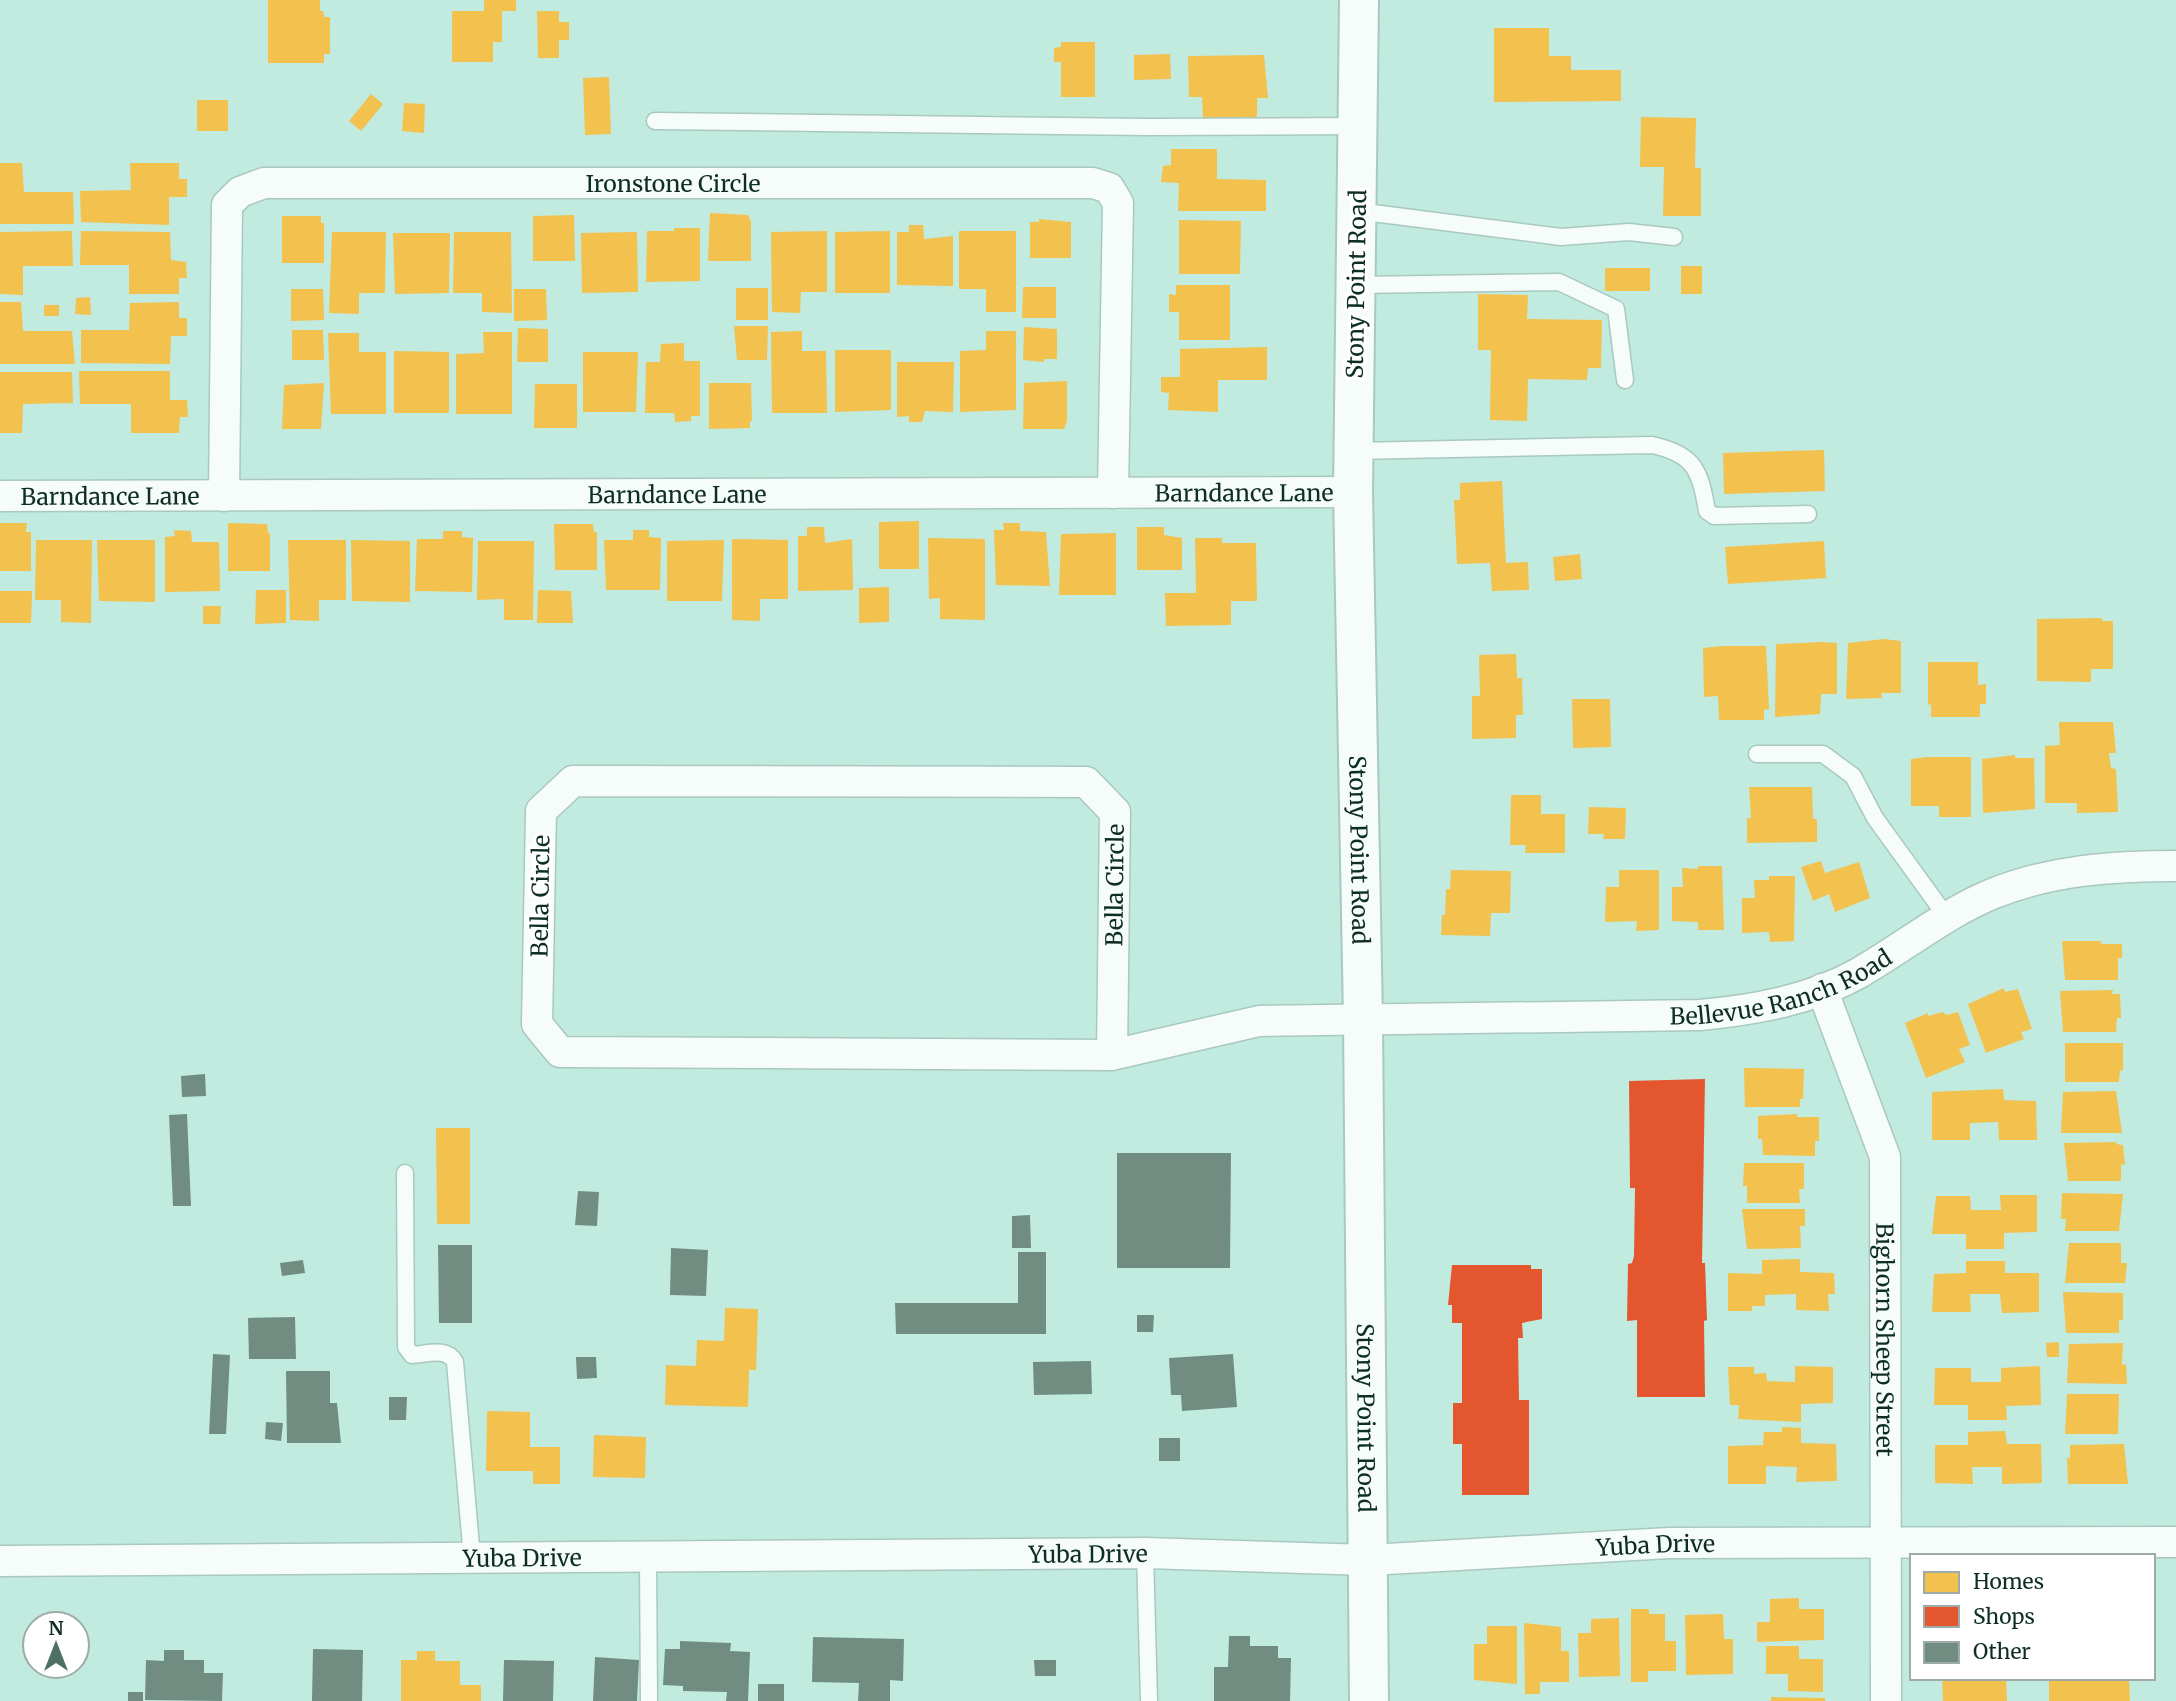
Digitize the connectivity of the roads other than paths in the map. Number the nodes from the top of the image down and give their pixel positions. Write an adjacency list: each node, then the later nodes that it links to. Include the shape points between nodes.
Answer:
1 (1359, 0): 3 (main road, Stony Point Road)
2 (655, 121): 3 (lane)
3 (1357, 126): 4 (main road, Stony Point Road)
4 (1357, 211): 5 (lane, via 1560,237 1629,232); 6 (main road, Stony Point Road)
5 (1674, 237)
6 (1356, 285): 7 (lane, via 1559,282 1616,309); 8 (main road, Stony Point Road)
7 (1625, 380)
8 (1354, 451): 9 (main road, Stony Point Road); 13 (lane, via 1652,445 1686,457 1699,472 1707,511 1714,516)
9 (1353, 492): 10 (street, Barndance Lane); 18 (main road, Stony Point Road)
10 (1113, 493): 12 (street, Barndance Lane); 12 (street, Ironstone Circle, via 1118,203 1109,188 1093,183 264,183 240,192 227,205)
11 (0, 496): 12 (street, Barndance Lane)
12 (223, 496)
13 (1808, 514)
14 (1757, 754): 16 (lane, via 1823,754 1853,776 1875,818)
15 (2176, 866): 16 (street, Bellevue Ranch Road, via 2042,876)
16 (1945, 916): 17 (street, Bellevue Ranch Road, via 1858,974)
17 (1822, 989): 18 (street, Bellevue Ranch Road, via 1778,1004 1700,1015); 22 (street, Bighorn Sheep Street, via 1885,1157)
18 (1363, 1019): 19 (street, Bella Circle, via 1259,1021); 26 (main road, Stony Point Road)
19 (1112, 1055): 19 (street, Bella Circle, via 1115,812 1086,782 573,781 541,811 537,1024 560,1052)
20 (405, 1173): 25 (lane, via 406,1347 412,1355 444,1353 455,1362)
21 (2176, 1542): 22 (street, Yuba Drive)
22 (1885, 1543): 26 (street, Yuba Drive, via 1646,1544); 31 (street, Bighorn Sheep Street)
23 (1145, 1553): 24 (street, Yuba Drive); 26 (street, Yuba Drive); 29 (lane)
24 (648, 1557): 25 (street, Yuba Drive); 28 (lane)
25 (472, 1558): 27 (street, Yuba Drive)
26 (1369, 1560): 30 (main road, Stony Point Road)
27 (0, 1561)
28 (649, 1701)
29 (1149, 1701)
30 (1368, 1701)
31 (1886, 1701)

